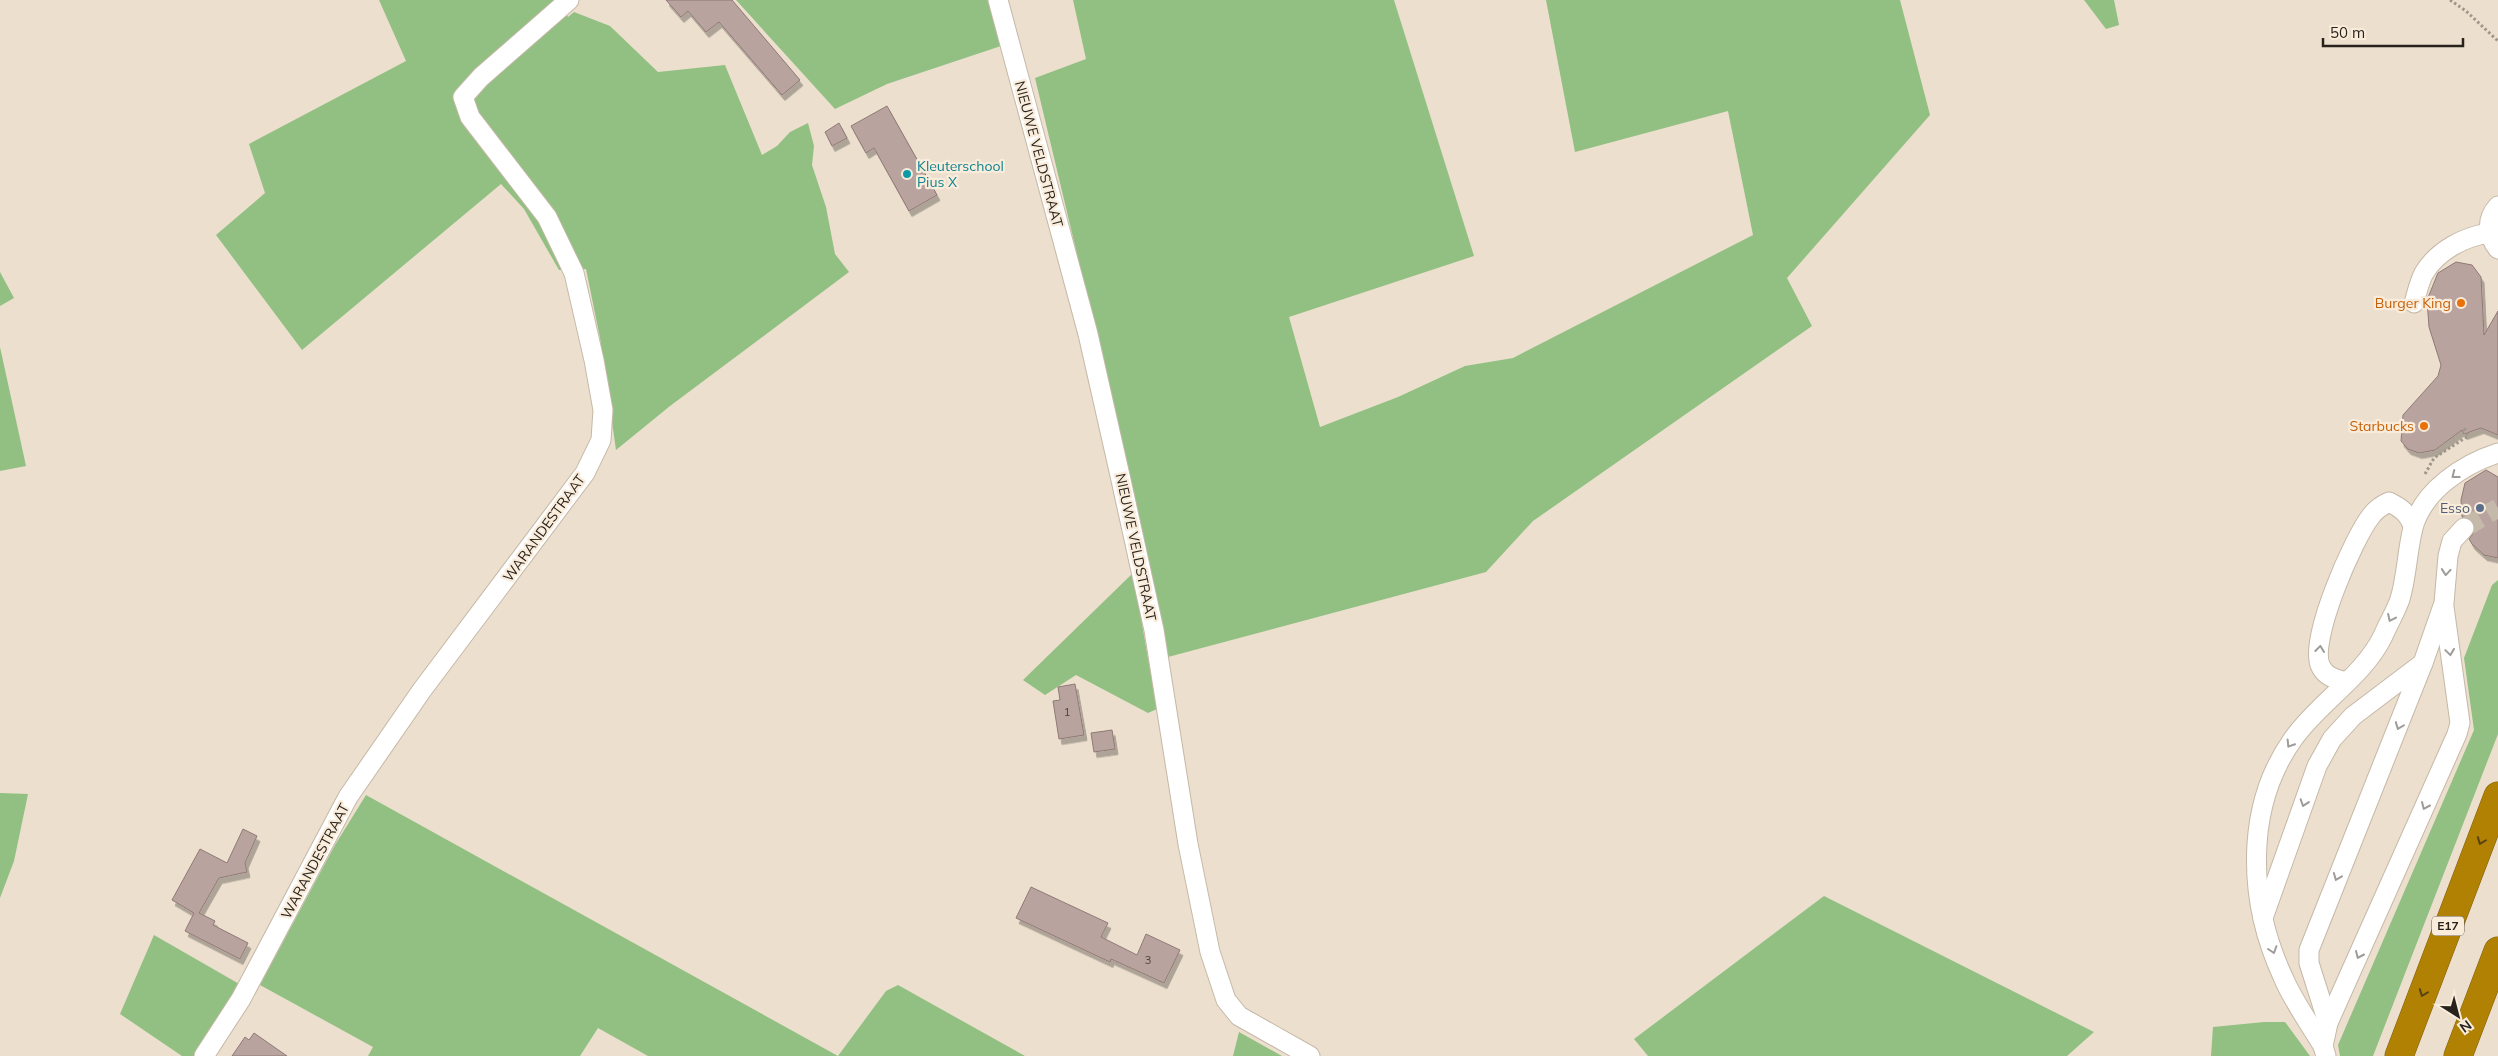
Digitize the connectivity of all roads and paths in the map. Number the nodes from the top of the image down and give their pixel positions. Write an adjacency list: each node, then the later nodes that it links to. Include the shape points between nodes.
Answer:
1 (570, 0): 19 (street, WARANDESTRAAT, via 462,97 470,117 547,217 574,273 603,410 601,440 586,473 422,690 348,797 241,999)
2 (998, 0): 20 (street, NIEUWE VELDSTRAAT, via 1088,334 1119,471 1154,630 1188,844 1210,952 1226,1000 1239,1016)
3 (2450, 0): 4 (path)
4 (2498, 41)
5 (2498, 206): 6 (street, via 2491,215)
6 (2494, 241): 7 (street, via 2467,239 2436,258 2423,274)
7 (2414, 303)
8 (2498, 452): 9 (street, one-way to 9, via 2459,471 2439,488 2426,503)
9 (2414, 526): 13 (street, one-way to 13, via 2400,599 2378,645); 13 (street, one-way to 9, via 2330,678 2320,666 2318,656 2322,631 2340,573 2378,508 2389,502 2409,516)
10 (2464, 528): 11 (street, one-way to 11, via 2452,541)
11 (2444, 603): 12 (street); 17 (street, one-way to 17, via 2460,723 2457,734)
12 (2423, 664): 15 (street, one-way to 15, via 2353,716 2332,739 2317,766); 17 (street, one-way to 17, via 2309,950 2309,963)
13 (2346, 682): 15 (street, one-way to 15, via 2293,739 2274,772 2260,812 2256,856)
14 (2498, 796): 21 (highway, E17, one-way to 21)
15 (2263, 918): 18 (street, one-way to 18, via 2282,977)
16 (2498, 951): 22 (highway)
17 (2328, 1023): 18 (street)
18 (2324, 1051)
19 (204, 1056)
20 (1310, 1056)
21 (2399, 1056)
22 (2458, 1056)

